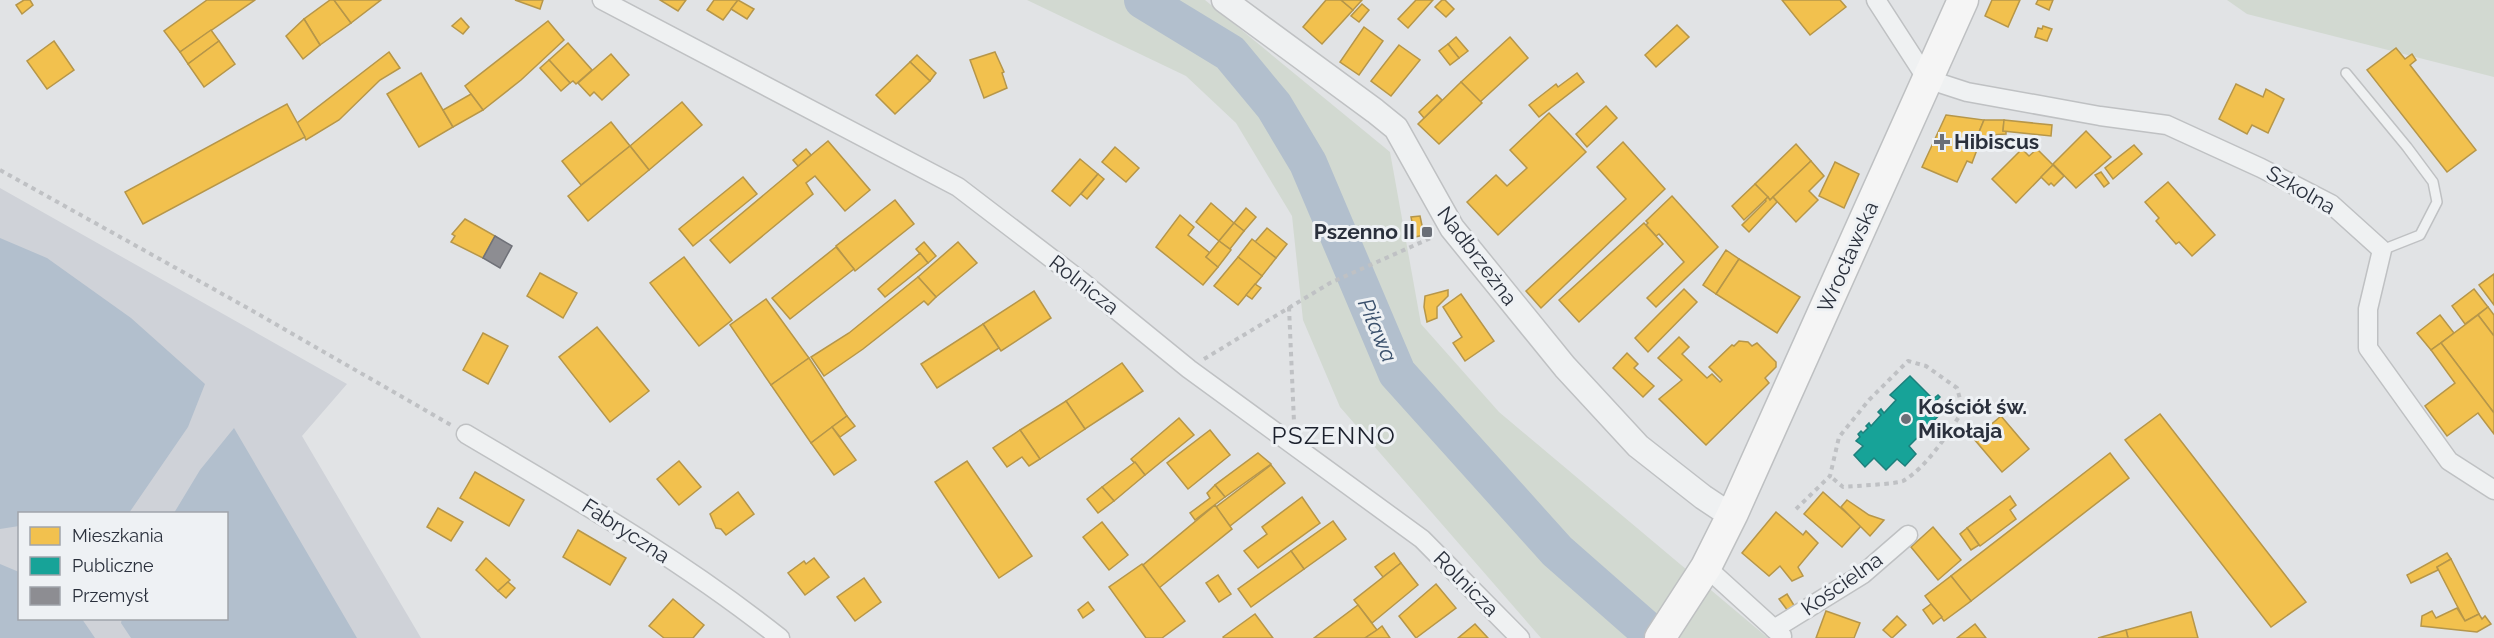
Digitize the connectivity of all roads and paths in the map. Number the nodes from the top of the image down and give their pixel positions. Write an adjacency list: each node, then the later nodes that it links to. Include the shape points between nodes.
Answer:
1 (602, 0): 11 (street, Rolnicza, via 958,187)
2 (1224, 0): 8 (street, Nadbrzeżna, via 1396,128)
3 (1876, 0): 6 (street)
4 (1963, 0): 6 (main road, Wrocławska)
5 (2346, 73): 9 (lane, via 2433,182 2437,202 2420,235)
6 (1928, 79): 9 (street, Szkolna, via 1967,92 2167,125 2331,204); 17 (main road, Wrocławska)
7 (0, 170): 12 (path)
8 (1452, 228): 10 (path, via 1330,283); 17 (street, Nadbrzeżna, via 1565,367 1638,446 1703,497)
9 (2382, 250): 15 (street, via 2368,309 2368,348 2449,461)
10 (1289, 306): 11 (path); 13 (path)
11 (1189, 369): 13 (street, Rolnicza)
12 (466, 434): 21 (street, Fabryczna, via 619,525 740,606)
13 (1295, 449): 22 (street, Rolnicza, via 1422,539)
14 (1830, 476): 14 (path, via 1839,437 1908,361 1926,366 1958,388 1963,410 1929,458 1901,482 1843,487); 16 (path)
15 (2494, 490)
16 (1796, 509)
17 (1733, 513): 19 (main road, Wrocławska)
18 (1908, 535): 20 (street, Kościelna, via 1863,574)
19 (1702, 572): 20 (street); 23 (main road, Wrocławska)
20 (1779, 634)
21 (780, 638)
22 (1520, 638)
23 (1660, 638)

